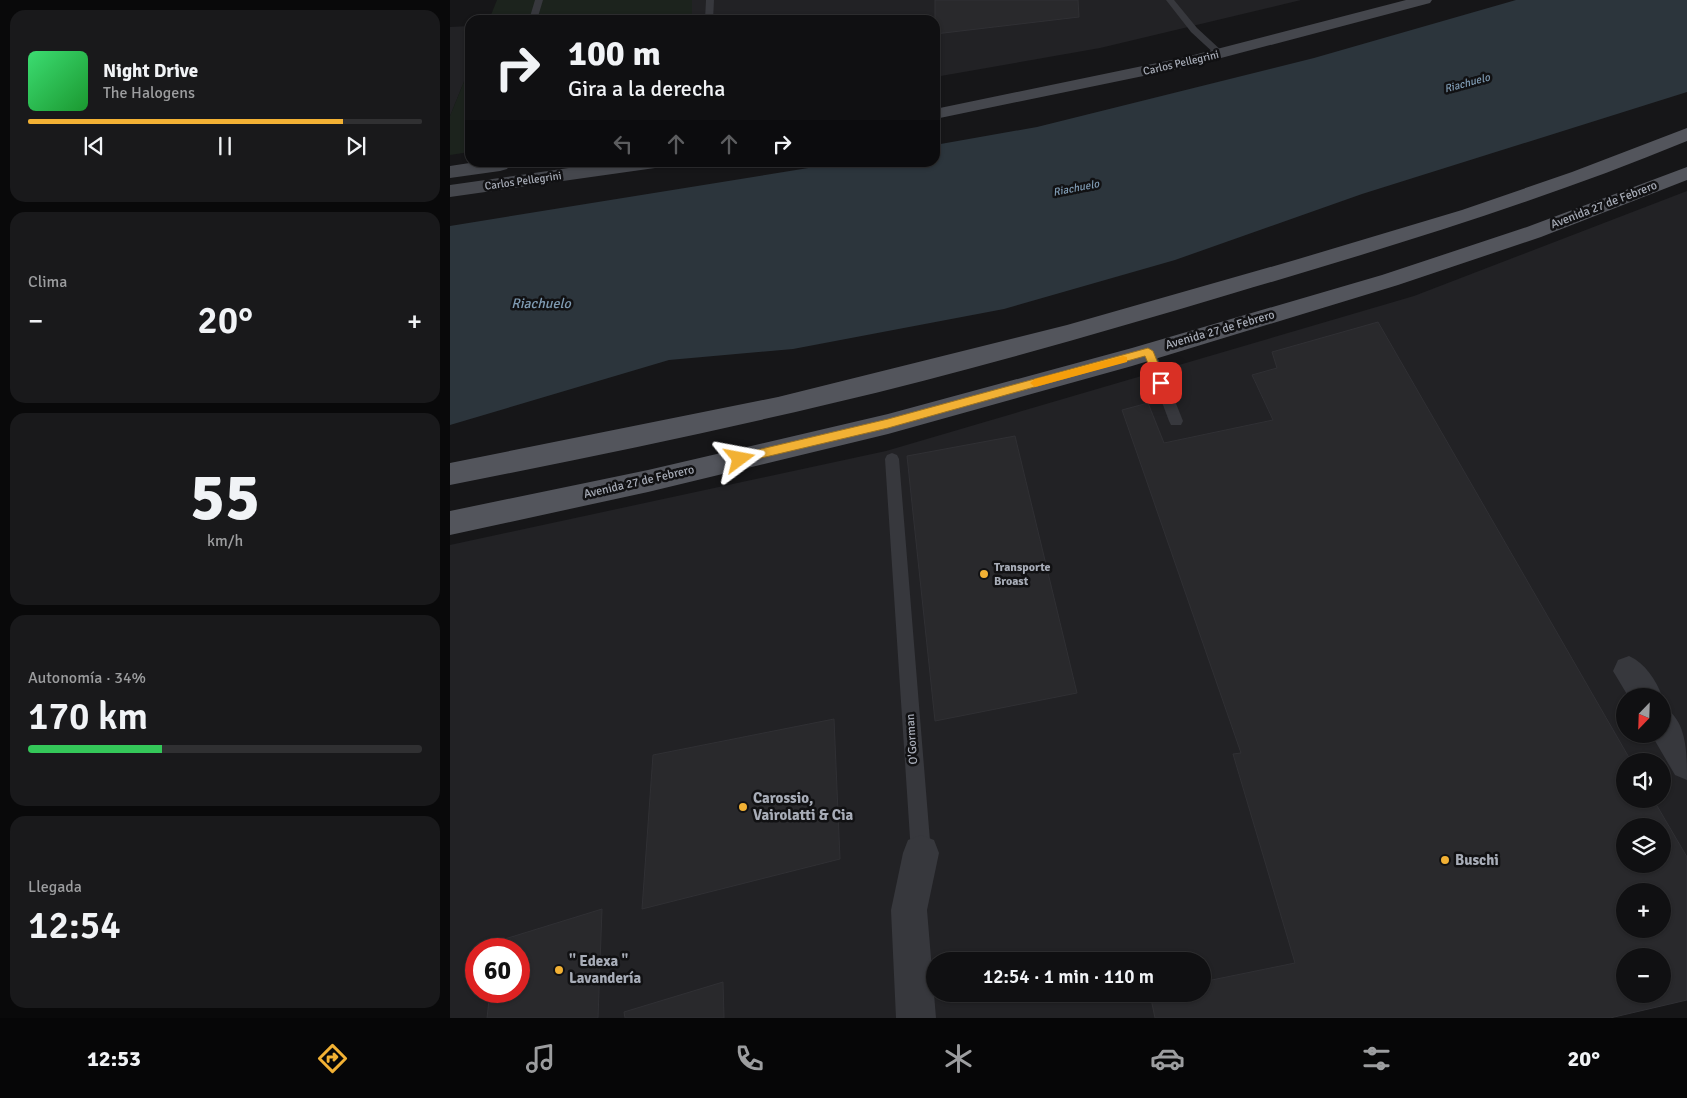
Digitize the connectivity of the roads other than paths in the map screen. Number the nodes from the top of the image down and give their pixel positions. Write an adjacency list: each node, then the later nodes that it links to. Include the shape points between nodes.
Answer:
1 (539, 0): 5 (lane)
2 (710, 0): 6 (lane)
3 (1170, 0): 8 (lane)
4 (1424, 0): 9 (main road, Carlos Pellegrini)
5 (534, 15)
6 (710, 15)
7 (1222, 35): 8 (main road, Carlos Pellegrini)
8 (1196, 41): 9 (lane)
9 (1220, 54): 10 (main road, Carlos Pellegrini)
10 (940, 113)
11 (1687, 134): 17 (main road, via 1610,167 1440,225 1403,222 1353,237 1350,240)
12 (484, 167): 14 (main road, Carlos Pellegrini)
13 (609, 167): 16 (main road, Carlos Pellegrini)
14 (450, 172)
15 (1687, 173): 18 (main road, Avenida 27 de Febrero, via 1534,232)
16 (450, 191)
17 (1358, 249): 18 (main road); 20 (main road, via 1081,330)
18 (1390, 280): 19 (main road, Avenida 27 de Febrero)
19 (1148, 351): 21 (lane); 22 (main road, Avenida 27 de Febrero)
20 (883, 382): 22 (main road); 24 (main road)
21 (1176, 421)
22 (888, 424): 25 (main road, Avenida 27 de Febrero, via 648,481)
23 (892, 458): 30 (lane, O'Gorman)
24 (450, 474)
25 (450, 523)
26 (1629, 671): 27 (street)
27 (1641, 688)
28 (1671, 737): 29 (street)
29 (1687, 763)
30 (921, 853): 31 (street, O'Gorman, via 909,910)
31 (916, 1018)

